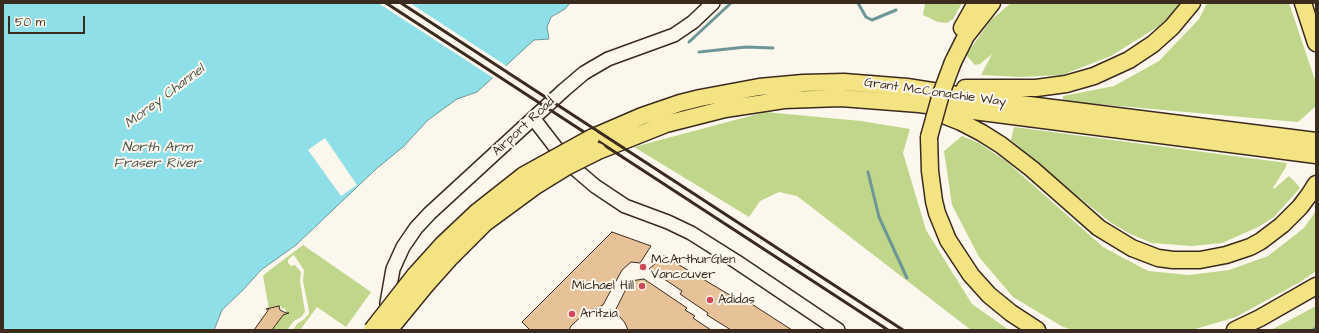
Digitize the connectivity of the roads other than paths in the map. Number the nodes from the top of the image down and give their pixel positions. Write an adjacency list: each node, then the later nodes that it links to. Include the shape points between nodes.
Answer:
1 (713, 3): 10 (street, Airport Road, via 693,22 674,35 596,65)
2 (976, 3): 7 (main road)
3 (992, 3): 7 (main road)
4 (1192, 3): 8 (main road, via 1172,27 1147,49 1117,66 1080,81 1019,89)
5 (1303, 3): 6 (main road)
6 (1316, 43)
7 (949, 62): 19 (main road, via 937,77 928,121 930,171 937,213 955,252 971,275 989,295)
8 (907, 86): 11 (main road, Grant McConachie Way, via 1012,103); 12 (main road, Grant McConachie Way, via 822,82 741,90 680,103 629,121)
9 (894, 101): 12 (main road, Grant McConachie Way, via 824,98 744,105); 13 (main road, Grant McConachie Way); 14 (main road, via 940,114 982,132 1017,157 1099,228 1132,248 1158,258 1200,260 1250,247 1282,225 1300,207)
10 (534, 118): 17 (street, Airport Road, via 435,208 416,228 403,247 393,269 387,303); 18 (street, via 567,162 595,186 625,206 691,233)
11 (1316, 141)
12 (595, 144): 16 (main road, Grant McConachie Way, bridge, via 524,175 477,212 414,275); 17 (main road, Grant McConachie Way, bridge, via 486,223 441,268)
13 (1316, 155)
14 (1316, 184)
15 (1316, 286): 20 (main road)
16 (372, 330)
17 (390, 330)
18 (838, 330)
19 (1037, 330)
20 (1235, 330)

